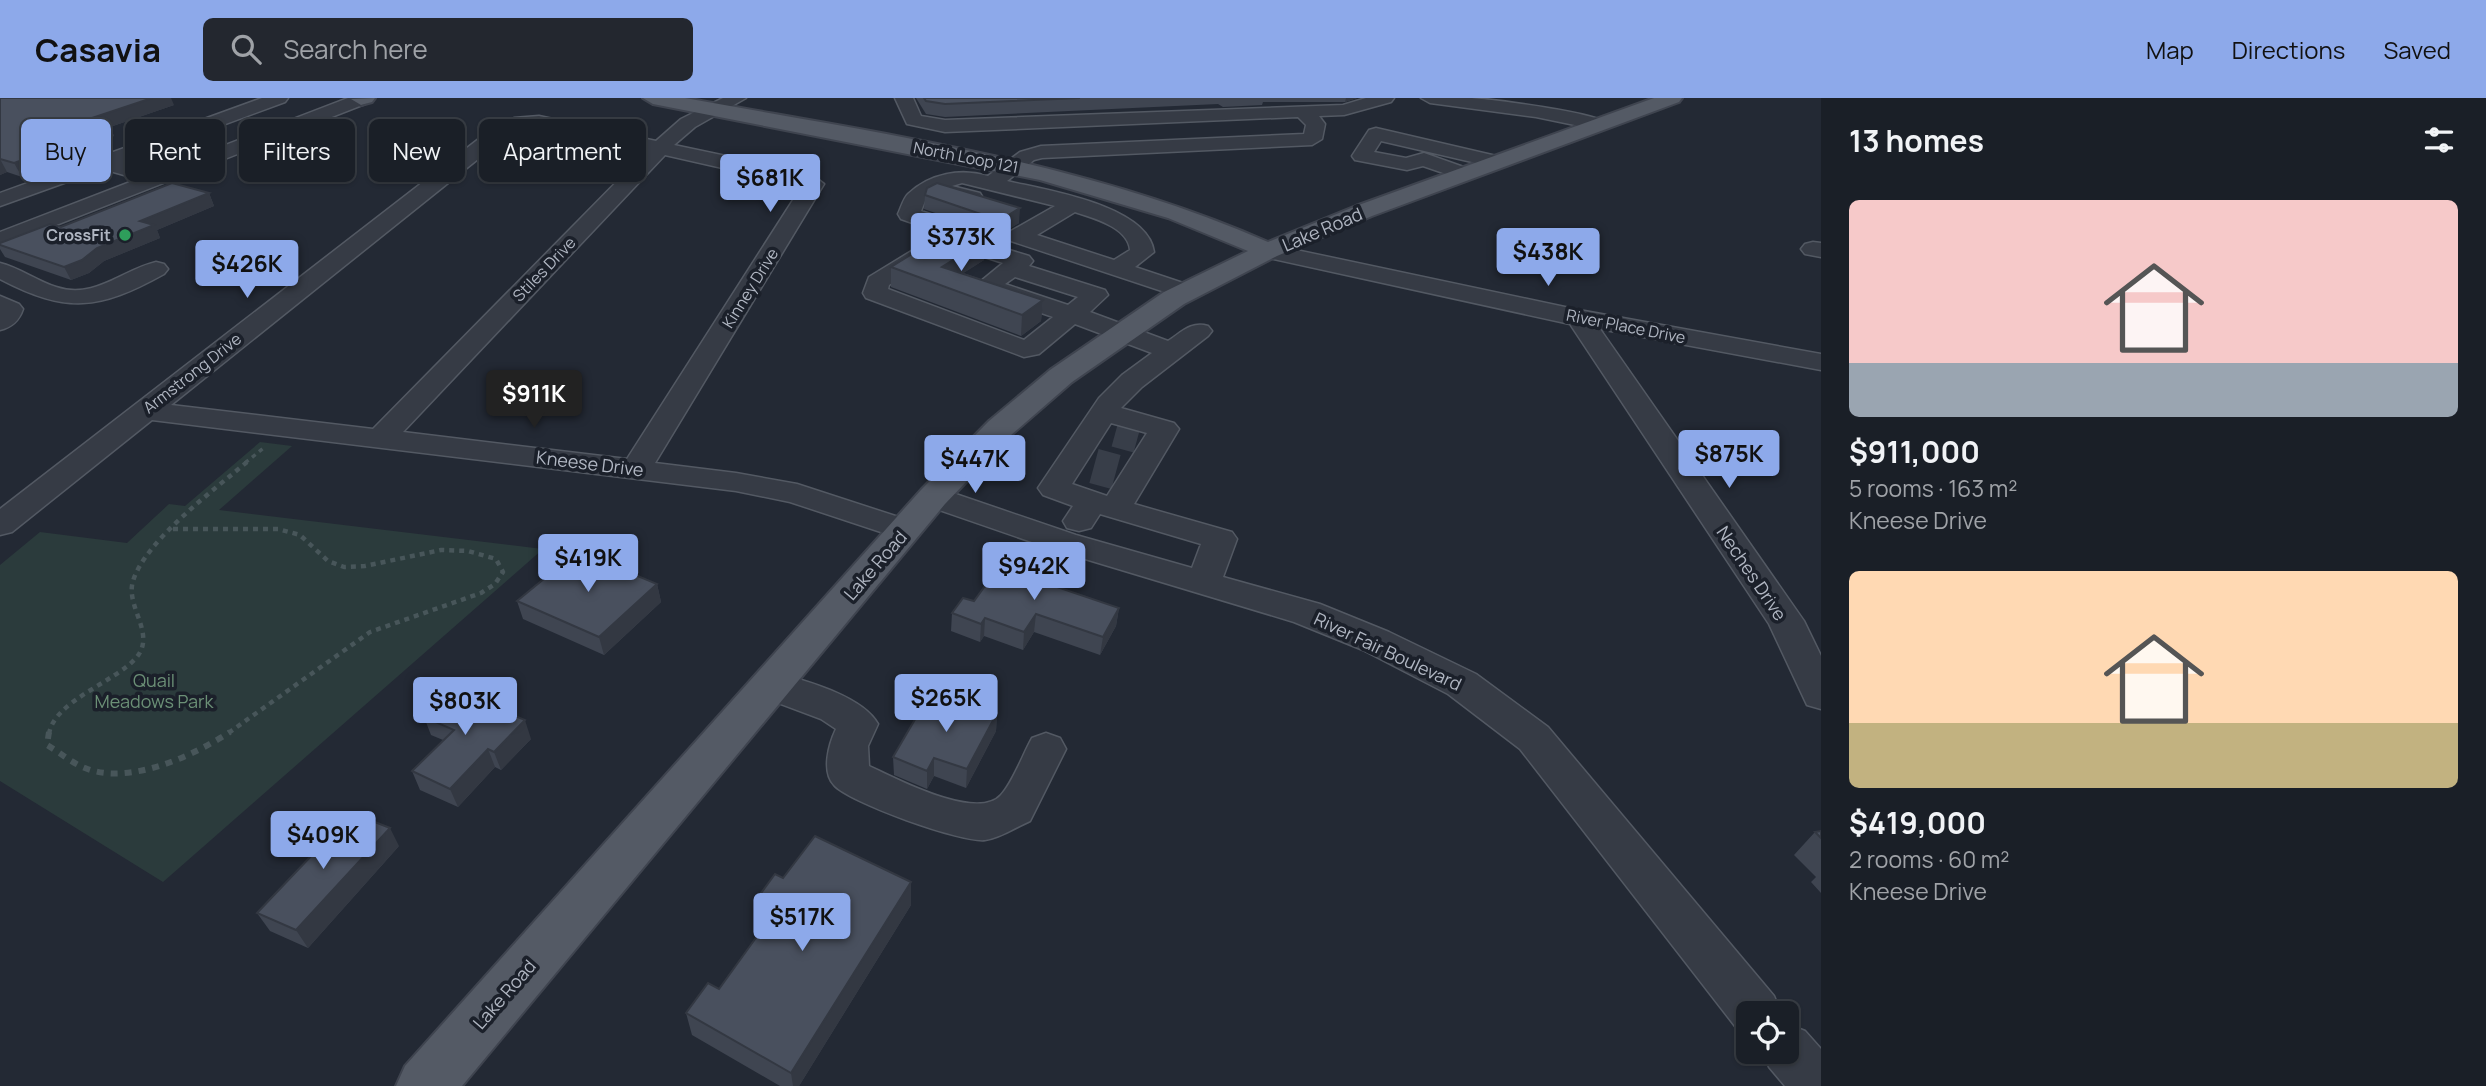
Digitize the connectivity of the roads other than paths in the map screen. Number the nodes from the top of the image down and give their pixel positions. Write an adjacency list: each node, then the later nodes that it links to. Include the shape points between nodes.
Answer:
1 (279, 98): 17 (street)
2 (653, 98): 10 (main road, North Loop 121)
3 (737, 98): 10 (street, Stiles Drive)
4 (904, 98): 11 (street, via 914,120 945,126)
5 (1385, 98): 11 (street, via 1344,110)
6 (1430, 98): 12 (street)
7 (1672, 98): 12 (main road, Lake Road)
8 (358, 100): 9 (street); 16 (street)
9 (313, 101)
10 (713, 109): 15 (street, Stiles Drive, via 688,123); 19 (main road, North Loop 121)
11 (1304, 113): 19 (street, via 1316,124 1312,139 1041,152)
12 (1599, 124): 18 (main road, Lake Road)
13 (646, 146): 15 (street, Kinney Drive)
14 (479, 149): 45 (street, Armstrong Drive)
15 (659, 149): 46 (street, Stiles Drive); 48 (street, Kinney Drive, via 804,178 814,186)
16 (225, 152)
17 (111, 160)
18 (1498, 162): 20 (main road, Lake Road); 20 (street, via 1376,134 1362,156 1406,164 1424,159)
19 (1012, 166): 23 (street); 32 (main road, North Loop 121, via 1139,198)
20 (1465, 174): 32 (main road, Lake Road)
21 (50, 182): 25 (street)
22 (149, 182): 31 (street)
23 (991, 183): 24 (street, via 952,176); 26 (street)
24 (933, 187): 27 (street); 30 (street, via 913,201 911,215 1003,246)
25 (0, 200)
26 (1073, 204): 29 (street); 33 (street, via 1139,237 1142,251)
27 (995, 206)
28 (1020, 213): 29 (street)
29 (1045, 221): 30 (street)
30 (1019, 236): 33 (street)
31 (0, 240)
32 (1268, 251): 36 (main road, Lake Road); 39 (street, River Place Drive)
33 (1118, 269): 36 (street)
34 (0, 270): 35 (street, via 68,297 125,285)
35 (156, 270)
36 (1186, 292): 42 (main road, Lake Road)
37 (0, 303): 40 (street, via 10,309)
38 (1072, 314): 38 (street, via 987,286 1021,261 948,237 874,288 881,297 1024,349); 42 (street)
39 (1579, 318): 44 (street, River Place Drive); 56 (street, Neches Drive, via 1786,621)
40 (0, 322)
41 (1199, 331): 43 (street)
42 (1124, 332): 43 (street); 49 (main road, Lake Road, via 1061,376 1000,428)
43 (1172, 352): 47 (street, via 1132,382)
44 (1821, 362)
45 (145, 410): 46 (street, Kneese Drive); 51 (street, Armstrong Drive)
46 (382, 437): 48 (street, Kneese Drive)
47 (1114, 450): 50 (street); 50 (street, via 1054,488)
48 (636, 468): 52 (street, Kneese Drive, via 797,494)
49 (933, 497): 52 (main road, Lake Road); 53 (street, River Fair Boulevard)
50 (1104, 505): 53 (street); 54 (street, via 1220,539)
51 (0, 525)
52 (905, 530): 55 (main road, Lake Road)
53 (1064, 542): 54 (street, River Fair Boulevard)
54 (1204, 583): 58 (street, River Fair Boulevard, via 1307,613 1376,641 1462,684 1534,738)
55 (771, 685): 57 (street, via 835,709 858,724 849,746 849,775 958,820 985,822 1015,809); 60 (main road, Lake Road)
56 (1821, 695)
57 (1046, 749)
58 (1746, 1001)
59 (1799, 1063): 61 (street)
60 (425, 1086)
61 (1819, 1086)

